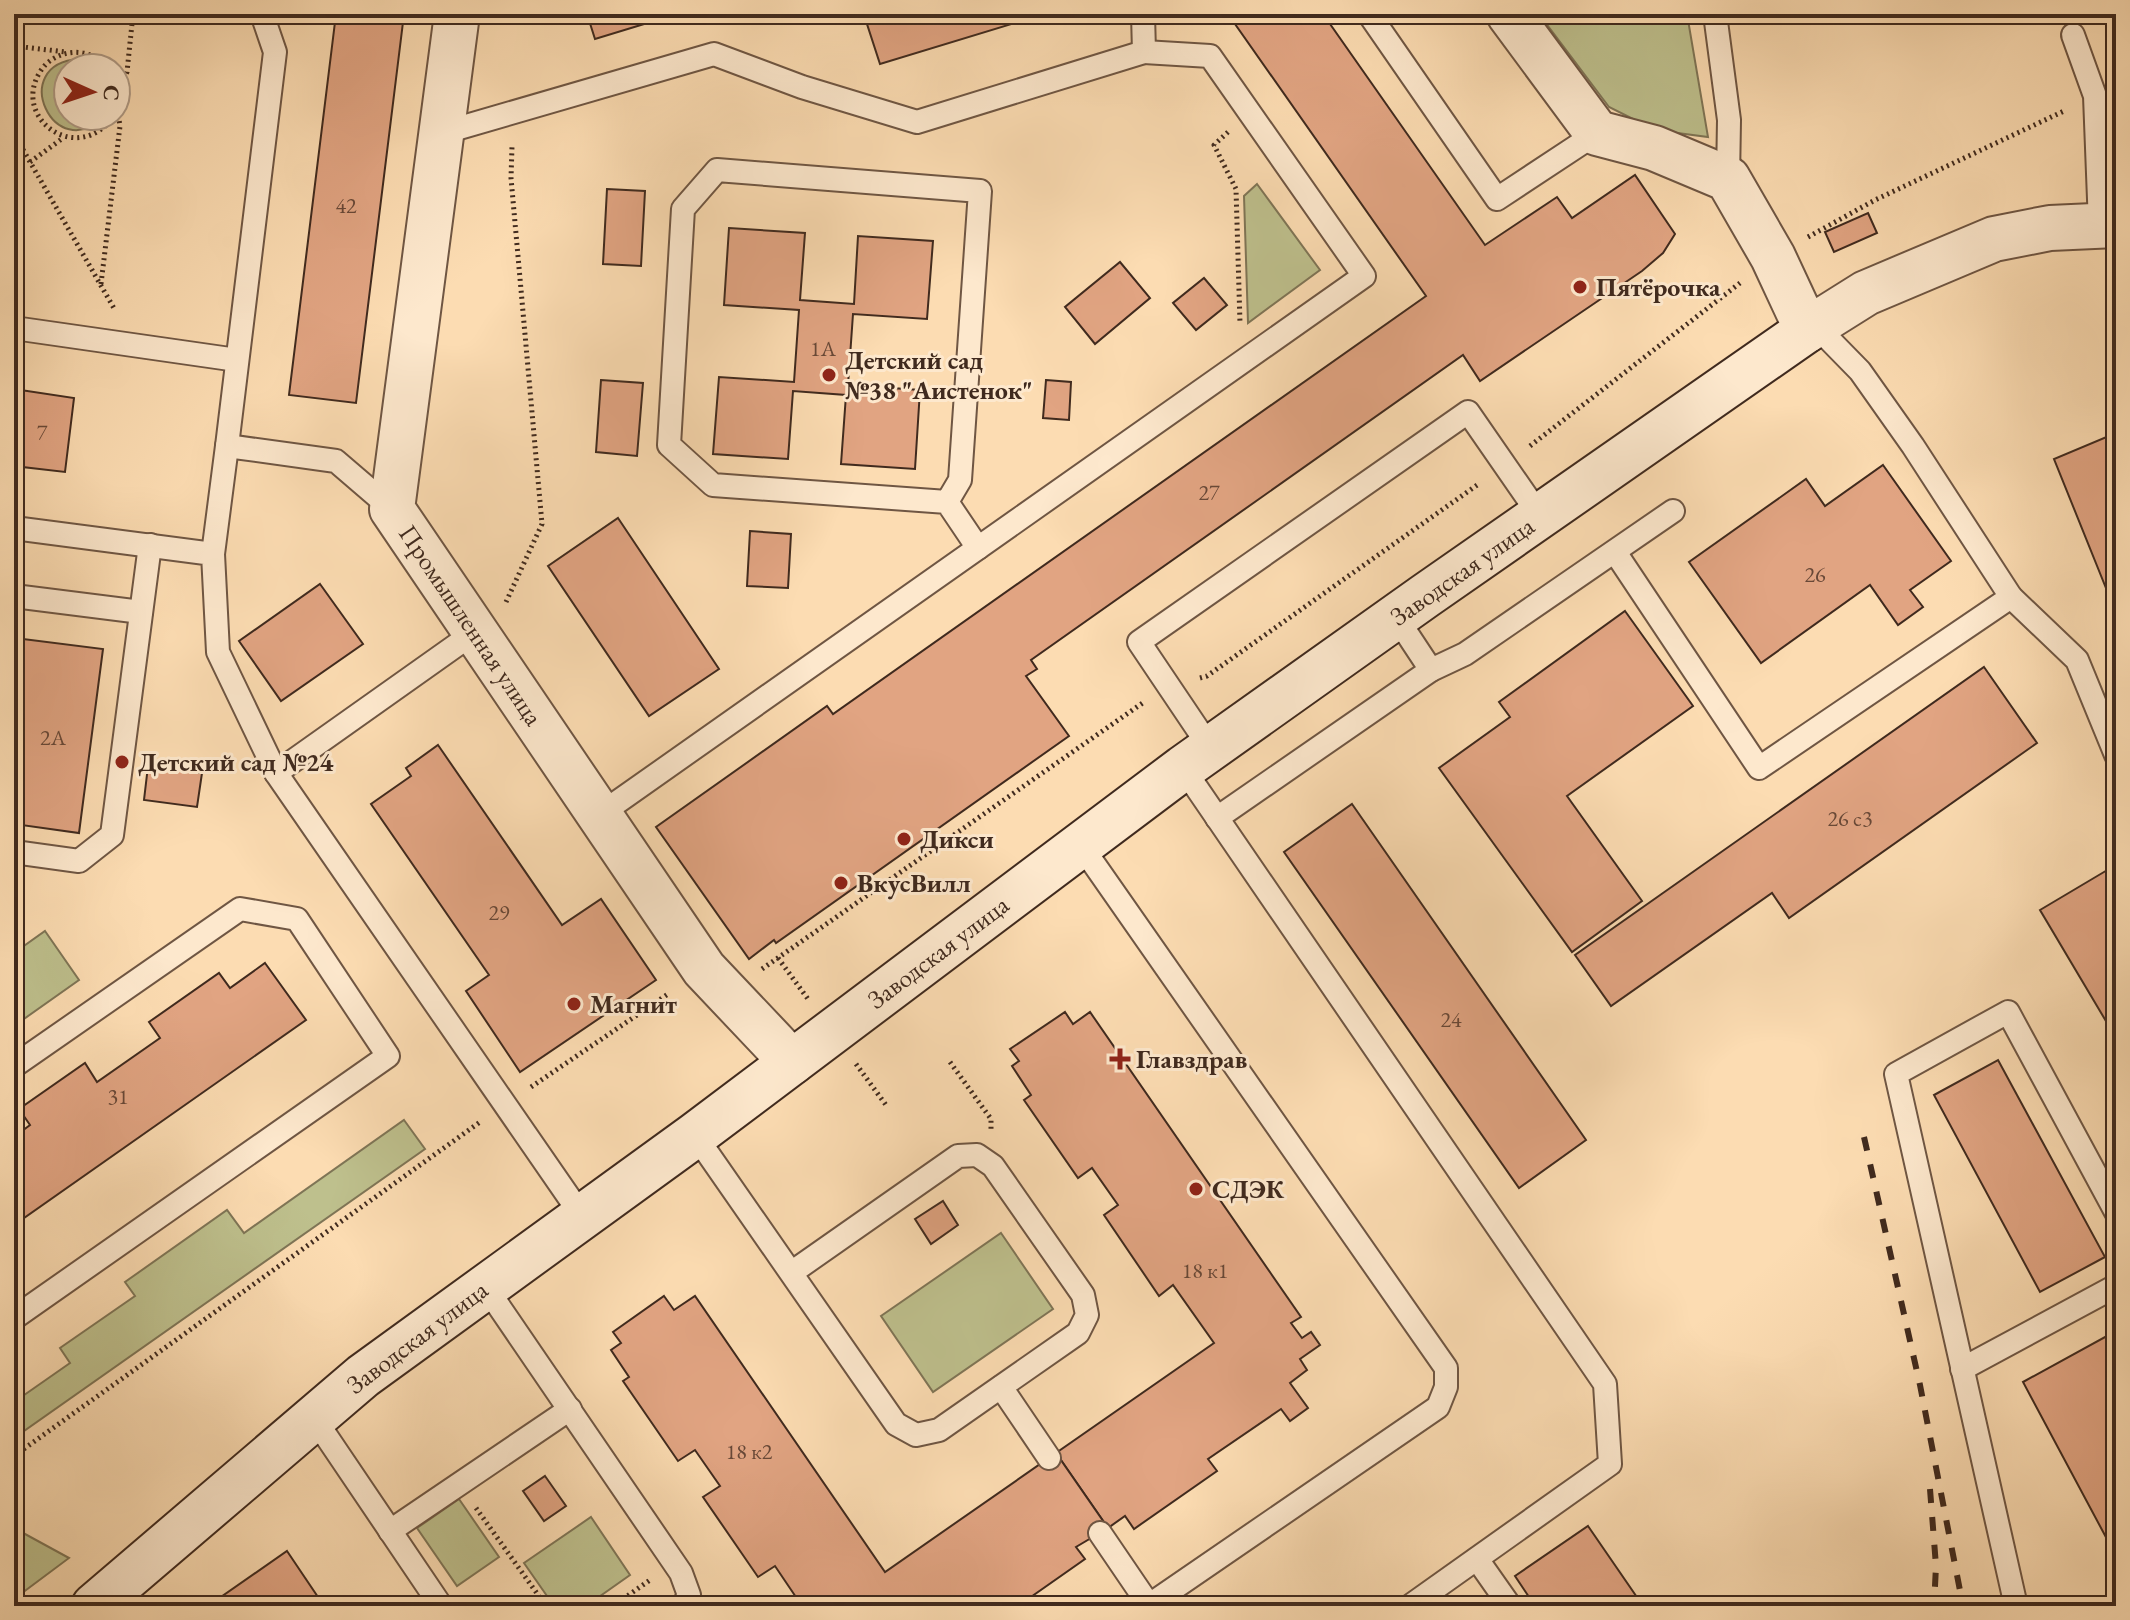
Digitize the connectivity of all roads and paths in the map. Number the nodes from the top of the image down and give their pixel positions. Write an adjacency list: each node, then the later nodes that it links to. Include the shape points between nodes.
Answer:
1 (133, 14): 11 (path)
2 (262, 14): 34 (lane, via 275,52)
3 (457, 14): 21 (street, Промышленная улица)
4 (1143, 14): 12 (lane)
5 (1369, 14): 22 (lane, via 1497,199)
6 (1509, 14): 22 (street)
7 (1715, 14): 27 (lane, via 1729,120)
8 (2073, 35): 14 (lane)
9 (14, 46): 10 (path)
10 (71, 52)
11 (129, 52)
12 (1144, 52): 15 (lane, via 917,122 714,54); 16 (lane, via 1210,56)
13 (52, 60): 17 (path, via 42,68 33,100 38,116)
14 (2095, 96): 28 (lane); 29 (path, via 1875,200)
15 (513, 113): 21 (lane); 50 (path, via 511,178 542,524 504,607)
16 (1249, 113): 35 (path, via 1214,145 1236,189); 35 (lane, via 1364,276)
17 (52, 130)
18 (55, 132): 24 (path)
19 (97, 132): 24 (path)
20 (119, 132): 30 (path)
21 (442, 133): 38 (street, Промышленная улица)
22 (1597, 133): 27 (street, via 1654,148)
23 (14, 134): 25 (path)
24 (64, 137): 26 (path)
25 (17, 146): 26 (path)
26 (30, 162): 30 (path)
27 (1728, 179): 29 (street)
28 (2111, 220): 31 (street, Заводская улица, via 1994,239 1866,293)
29 (1773, 257): 31 (street)
30 (101, 284): 33 (path)
31 (1811, 327): 40 (street, Заводская улица); 47 (lane, via 1860,371)
32 (14, 328): 33 (lane)
33 (136, 346): 34 (lane)
34 (237, 360): 36 (lane)
35 (1242, 363): 43 (lane)
36 (227, 446): 38 (lane, via 336,461); 45 (lane)
37 (947, 502): 37 (lane, via 960,480 980,191 717,170 683,209 669,445 713,485); 43 (lane)
38 (392, 509): 50 (street, Промышленная улица)
39 (1673, 511): 44 (lane)
40 (1540, 516): 49 (street, Заводская улица); 54 (lane, via 1468,412 1139,642)
41 (14, 528): 42 (lane)
42 (150, 545): 45 (lane); 48 (lane)
43 (978, 548): 56 (lane)
44 (1615, 552): 47 (lane, via 1759,768); 51 (lane, via 1465,654)
45 (213, 554): 55 (lane, via 218,652)
46 (14, 596): 48 (lane)
47 (2011, 597): 52 (lane, via 2077,660)
48 (141, 612): 59 (lane, via 112,835 79,861)
49 (1396, 617): 51 (lane); 54 (street, Заводская улица)
50 (475, 632): 55 (lane); 56 (street, Промышленная улица)
51 (1431, 670): 57 (lane)
52 (2108, 710): 53 (lane)
53 (2116, 755)
54 (1197, 758): 57 (lane); 58 (street, Заводская улица)
55 (276, 773): 66 (lane)
56 (599, 815): 63 (street, Промышленная улица, via 704,969)
57 (1217, 818): 85 (lane, via 1605,1384 1610,1464)
58 (1080, 844): 63 (street, Заводская улица); 92 (lane, via 1446,1368 1438,1407)
59 (14, 852)
60 (778, 958): 61 (path)
61 (809, 1001)
62 (853, 1060): 67 (path)
63 (792, 1062): 68 (street, Заводская улица)
64 (950, 1062): 69 (path, via 991,1119)
65 (14, 1066): 75 (lane, via 240,909 297,919 388,1056)
66 (505, 1104): 71 (lane); 80 (path)
67 (886, 1105)
68 (695, 1135): 71 (street, Заводская улица); 72 (lane)
69 (993, 1166): 72 (lane, via 977,1155 958,1156); 77 (lane, via 1083,1295 1087,1315 1078,1333)
70 (2116, 1212): 76 (lane, via 2008,1012 1896,1074)
71 (582, 1216): 73 (street, Заводская улица)
72 (791, 1273): 77 (lane, via 896,1424 916,1435 939,1430)
73 (485, 1286): 78 (lane); 79 (street, Заводская улица)
74 (2116, 1286): 76 (lane)
75 (14, 1318)
76 (1962, 1369): 95 (lane)
77 (1001, 1387): 81 (lane)
78 (570, 1409): 82 (lane); 86 (lane)
79 (314, 1418): 83 (lane); 87 (street, Заводская улица)
80 (14, 1456)
81 (1049, 1458)
82 (460, 1484): 83 (lane); 89 (path)
83 (390, 1531): 88 (lane)
84 (1100, 1533): 92 (lane)
85 (1477, 1559): 93 (lane); 94 (lane)
86 (674, 1564): 90 (path); 91 (lane, via 689,1595)
87 (94, 1606)
88 (441, 1606)
89 (546, 1606)
90 (613, 1606)
91 (683, 1606)
92 (1149, 1606)
93 (1410, 1606)
94 (1510, 1606)
95 (2016, 1606)

